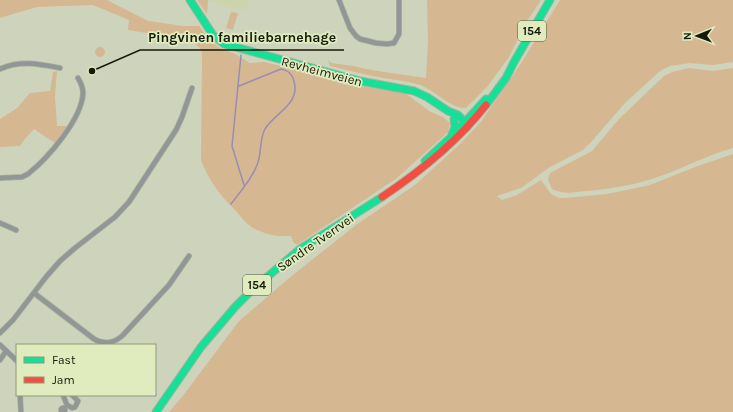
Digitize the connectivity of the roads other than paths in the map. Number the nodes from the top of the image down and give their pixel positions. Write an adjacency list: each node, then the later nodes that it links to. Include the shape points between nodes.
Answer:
1 (190, 0): 9 (main road, Revheimveien, via 215,37 226,45 360,81 410,90 427,97)
2 (339, 0): 3 (street, via 354,35 364,40 387,44 394,42 398,36)
3 (399, 0)
4 (550, 0): 11 (main road, Søndre Tverrvei / 154, via 502,85 480,113)
5 (60, 68): 6 (street, via 27,63)
6 (0, 69)
7 (78, 78): 13 (street, via 82,88 82,99 64,135 28,174 22,177)
8 (192, 88): 18 (street, via 176,130 129,202 115,217 66,256)
9 (448, 111): 10 (street, Revheimveien); 11 (main road, Revheimveien, via 458,115)
10 (454, 119): 11 (street, Revheimveien); 12 (main road)
11 (465, 125): 12 (main road, Søndre Tverrvei / 154); 14 (main road, Søndre Tverrvei / 154, via 436,158)
12 (452, 136): 14 (main road, Søndre Tverrvei / 154)
13 (0, 178)
14 (390, 191): 30 (main road, Søndre Tverrvei / 154, via 294,253 251,291 197,350)
15 (0, 224): 16 (street)
16 (16, 230)
17 (189, 256): 18 (street, via 172,281 123,335 110,342 94,338)
18 (34, 293): 19 (street)
19 (0, 333)
20 (0, 345): 21 (street)
21 (6, 351): 22 (street); 23 (street)
22 (0, 360)
23 (16, 360)
24 (20, 396): 29 (street)
25 (63, 396): 27 (street)
26 (73, 396): 27 (street, via 78,401 75,407 70,408)
27 (65, 402): 28 (street)
28 (65, 410)
29 (21, 412)
30 (156, 412)

